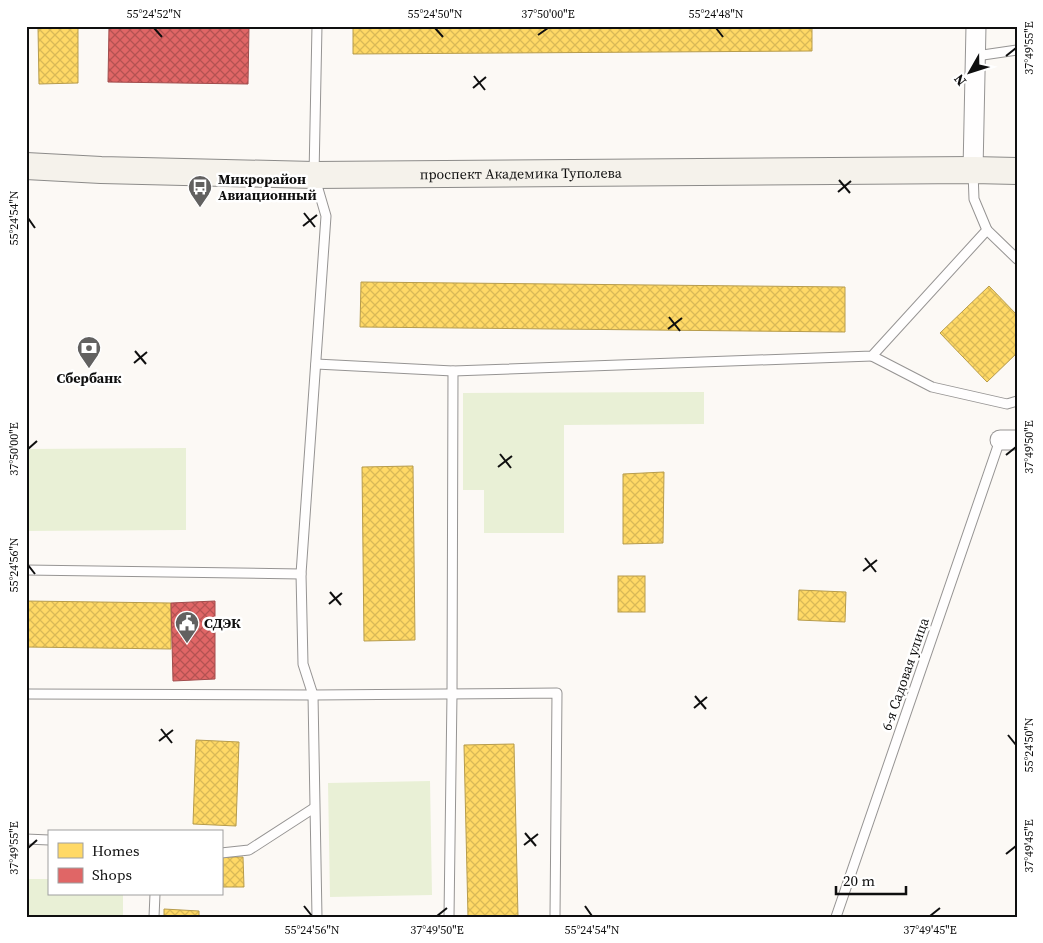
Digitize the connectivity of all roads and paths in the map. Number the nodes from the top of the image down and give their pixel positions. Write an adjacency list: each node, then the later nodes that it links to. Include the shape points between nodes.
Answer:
1 (317, 26): 8 (lane)
2 (976, 26): 4 (street)
3 (1017, 50): 4 (lane)
4 (976, 56): 6 (street)
5 (26, 166): 8 (main road, проспект Академика Туполева)
6 (973, 170): 7 (main road, проспект Академика Туполева); 8 (main road, проспект Академика Туполева); 9 (lane, via 974,199)
7 (1017, 171)
8 (314, 175): 12 (lane, via 326,216)
9 (986, 230): 10 (lane); 11 (lane)
10 (1017, 260)
11 (872, 356): 13 (lane); 16 (lane, via 932,387)
12 (316, 364): 13 (lane); 19 (lane)
13 (453, 371): 21 (lane)
14 (1017, 393): 16 (lane)
15 (1017, 401): 16 (lane)
16 (1007, 404)
17 (1009, 440): 32 (lane, 6-я Садовая улица)
18 (26, 570): 19 (lane)
19 (301, 574): 22 (lane, via 303,664)
20 (26, 694): 22 (lane)
21 (452, 694): 22 (lane); 30 (lane); 31 (lane, via 557,693)
22 (313, 695): 23 (lane)
23 (314, 808): 26 (lane, via 249,850); 29 (lane)
24 (26, 839): 25 (lane)
25 (48, 840)
26 (222, 853)
27 (155, 896): 28 (lane)
28 (154, 917)
29 (316, 917)
30 (449, 917)
31 (555, 917)
32 (836, 917)

